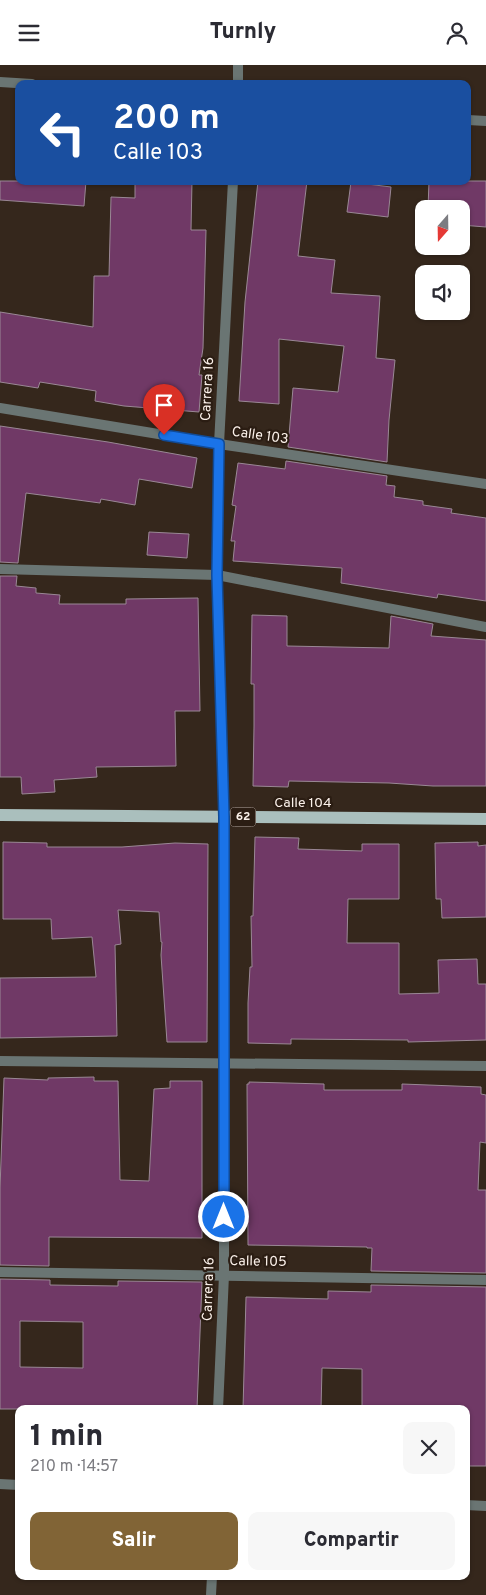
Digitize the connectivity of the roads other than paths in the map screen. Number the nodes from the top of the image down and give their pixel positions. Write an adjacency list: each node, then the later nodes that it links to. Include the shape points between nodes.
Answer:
1 (238, 65): 2 (street)
2 (238, 80)
3 (0, 82): 4 (street)
4 (15, 83)
5 (471, 119): 6 (street)
6 (486, 121)
7 (233, 185): 9 (street, Carrera 16)
8 (0, 408): 9 (street, Calle 103)
9 (219, 444): 10 (street, Calle 103); 12 (street, Carrera 16)
10 (486, 484)
11 (0, 569): 12 (street)
12 (217, 575): 13 (street); 15 (street, Carrera 16)
13 (486, 627)
14 (0, 815): 15 (main road, Calle 104 / 62)
15 (224, 817): 16 (main road, Calle 104 / 62); 18 (street, Carrera 16)
16 (486, 819)
17 (0, 1061): 18 (street)
18 (224, 1063): 19 (street); 21 (street, Carrera 16)
19 (486, 1066)
20 (0, 1272): 21 (street, Calle 105)
21 (224, 1275): 22 (street, Calle 105); 23 (street, Carrera 16)
22 (486, 1280)
23 (218, 1405)
24 (0, 1484): 25 (street)
25 (15, 1485)
26 (470, 1505): 27 (street)
27 (486, 1506)
28 (212, 1580): 29 (street)
29 (211, 1595)

